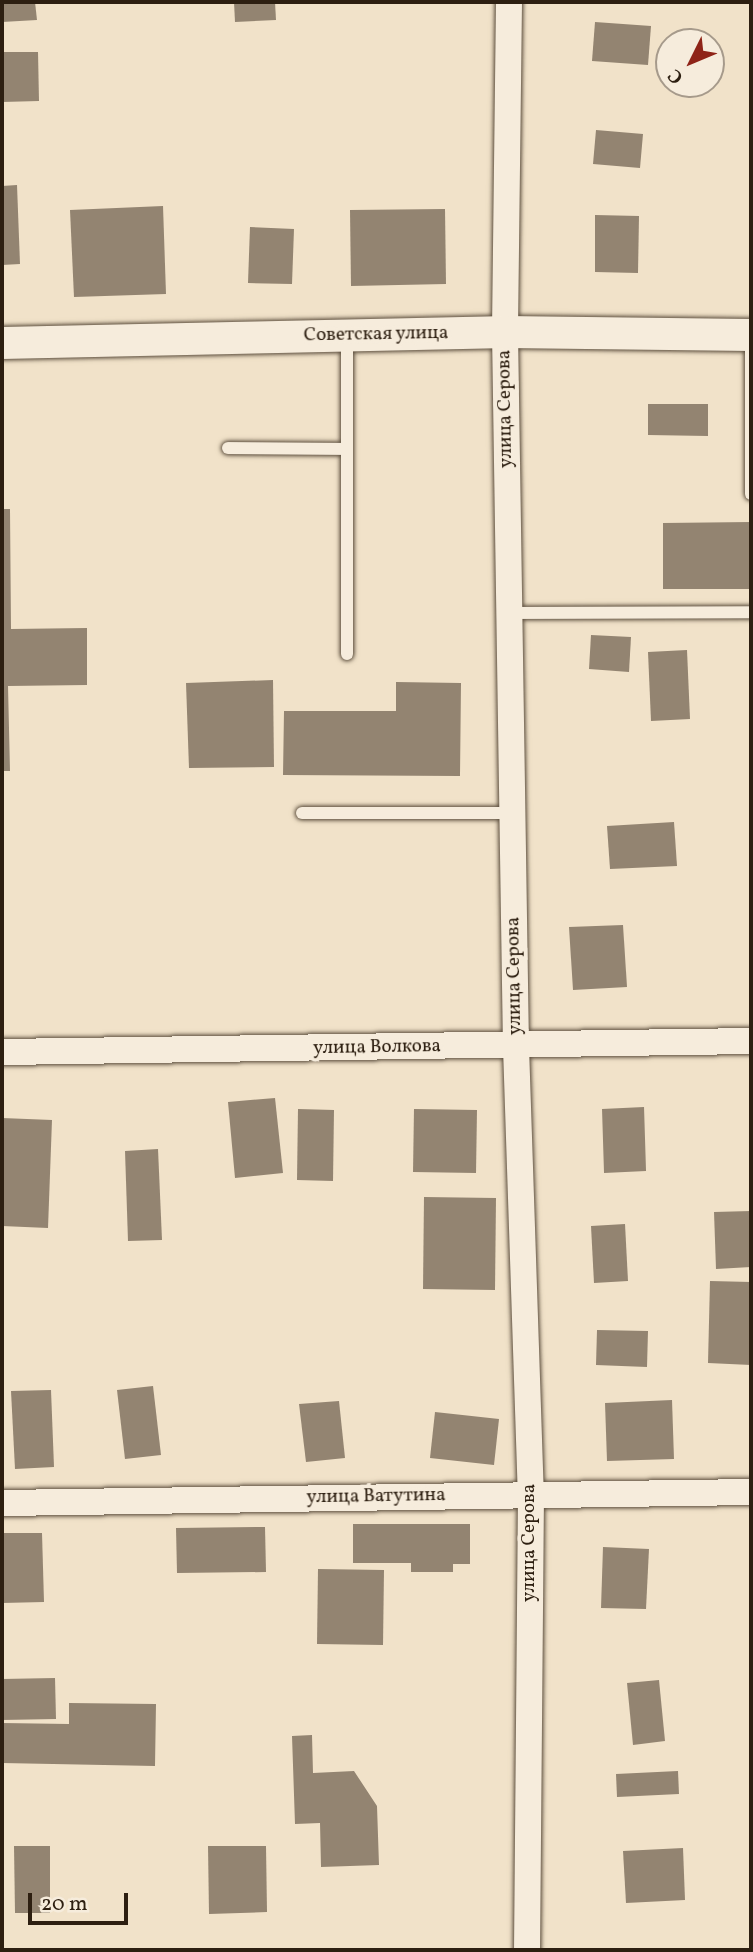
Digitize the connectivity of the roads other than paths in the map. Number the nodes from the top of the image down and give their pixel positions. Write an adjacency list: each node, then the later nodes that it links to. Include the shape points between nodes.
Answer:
1 (509, 2): 2 (street, улица Серова)
2 (505, 332): 3 (street, Советская улица); 4 (street, Советская улица); 9 (street, улица Серова)
3 (347, 335): 5 (street, Советская улица); 7 (lane)
4 (751, 335): 8 (lane)
5 (2, 343)
6 (228, 448): 7 (lane)
7 (347, 449): 11 (lane)
8 (751, 494)
9 (509, 612): 10 (lane); 13 (street, улица Серова)
10 (751, 612)
11 (347, 654)
12 (302, 813): 13 (lane)
13 (512, 813): 15 (street, улица Серова)
14 (751, 1041): 15 (street, улица Волкова)
15 (516, 1046): 16 (street, улица Волкова); 18 (street, улица Серова)
16 (2, 1052)
17 (751, 1492): 18 (street, улица Ватутина)
18 (531, 1494): 19 (street, улица Ватутина); 20 (street, улица Серова)
19 (2, 1503)
20 (527, 1950)

